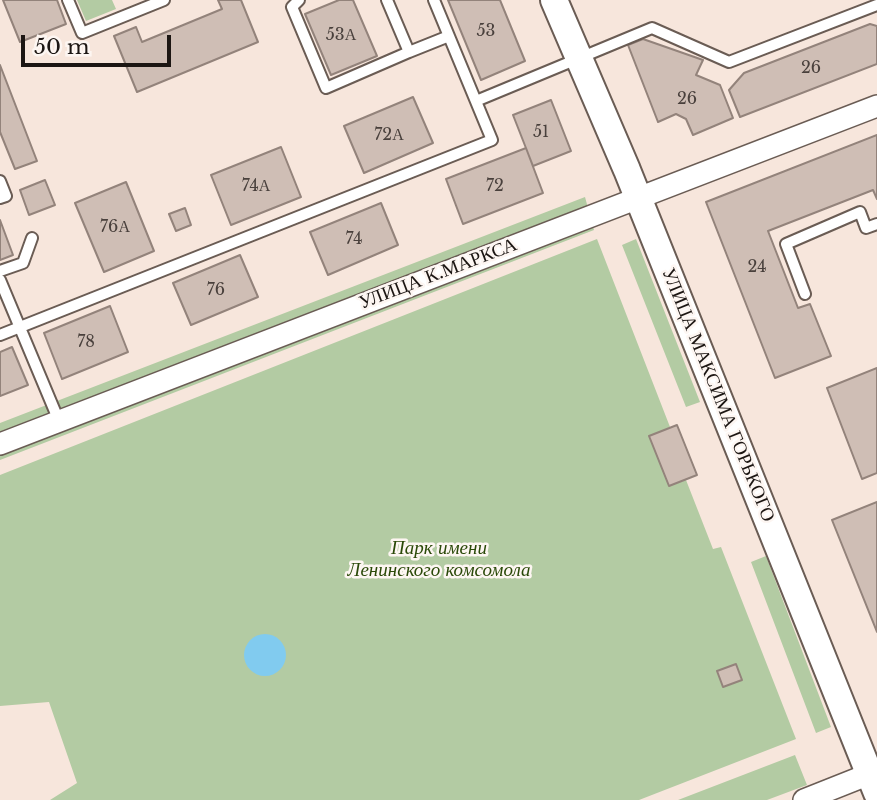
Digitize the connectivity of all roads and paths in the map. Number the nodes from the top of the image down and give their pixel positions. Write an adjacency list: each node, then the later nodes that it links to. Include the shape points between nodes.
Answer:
1 (68, 0): 2 (lane, via 82,33)
2 (164, 0)
3 (299, 0): 9 (lane, via 292,7 326,88)
4 (387, 0): 9 (lane)
5 (434, 0): 8 (lane)
6 (554, 0): 10 (street, УЛИЦА МАКСИМА ГОРЬКОГО)
7 (877, 5): 10 (lane, via 729,62 652,29)
8 (449, 36): 9 (lane); 11 (lane)
9 (409, 52)
10 (579, 59): 11 (lane); 14 (street, УЛИЦА МАКСИМА ГОРЬКОГО)
11 (476, 101): 21 (lane, via 492,140)
12 (877, 106): 14 (street, УЛИЦА К.МАРКСА)
13 (0, 181): 15 (lane, via 6,196)
14 (638, 197): 23 (street, УЛИЦА К.МАРКСА); 25 (street, УЛИЦА МАКСИМА ГОРЬКОГО)
15 (0, 198)
16 (877, 224): 20 (lane, via 866,228 860,212 786,244)
17 (32, 238): 18 (lane, via 23,263)
18 (0, 271)
19 (0, 280): 21 (lane)
20 (805, 294)
21 (20, 327): 22 (lane); 23 (lane)
22 (0, 335)
23 (59, 421): 24 (street, УЛИЦА К.МАРКСА)
24 (0, 444)
25 (875, 779): 26 (street)
26 (804, 800)

